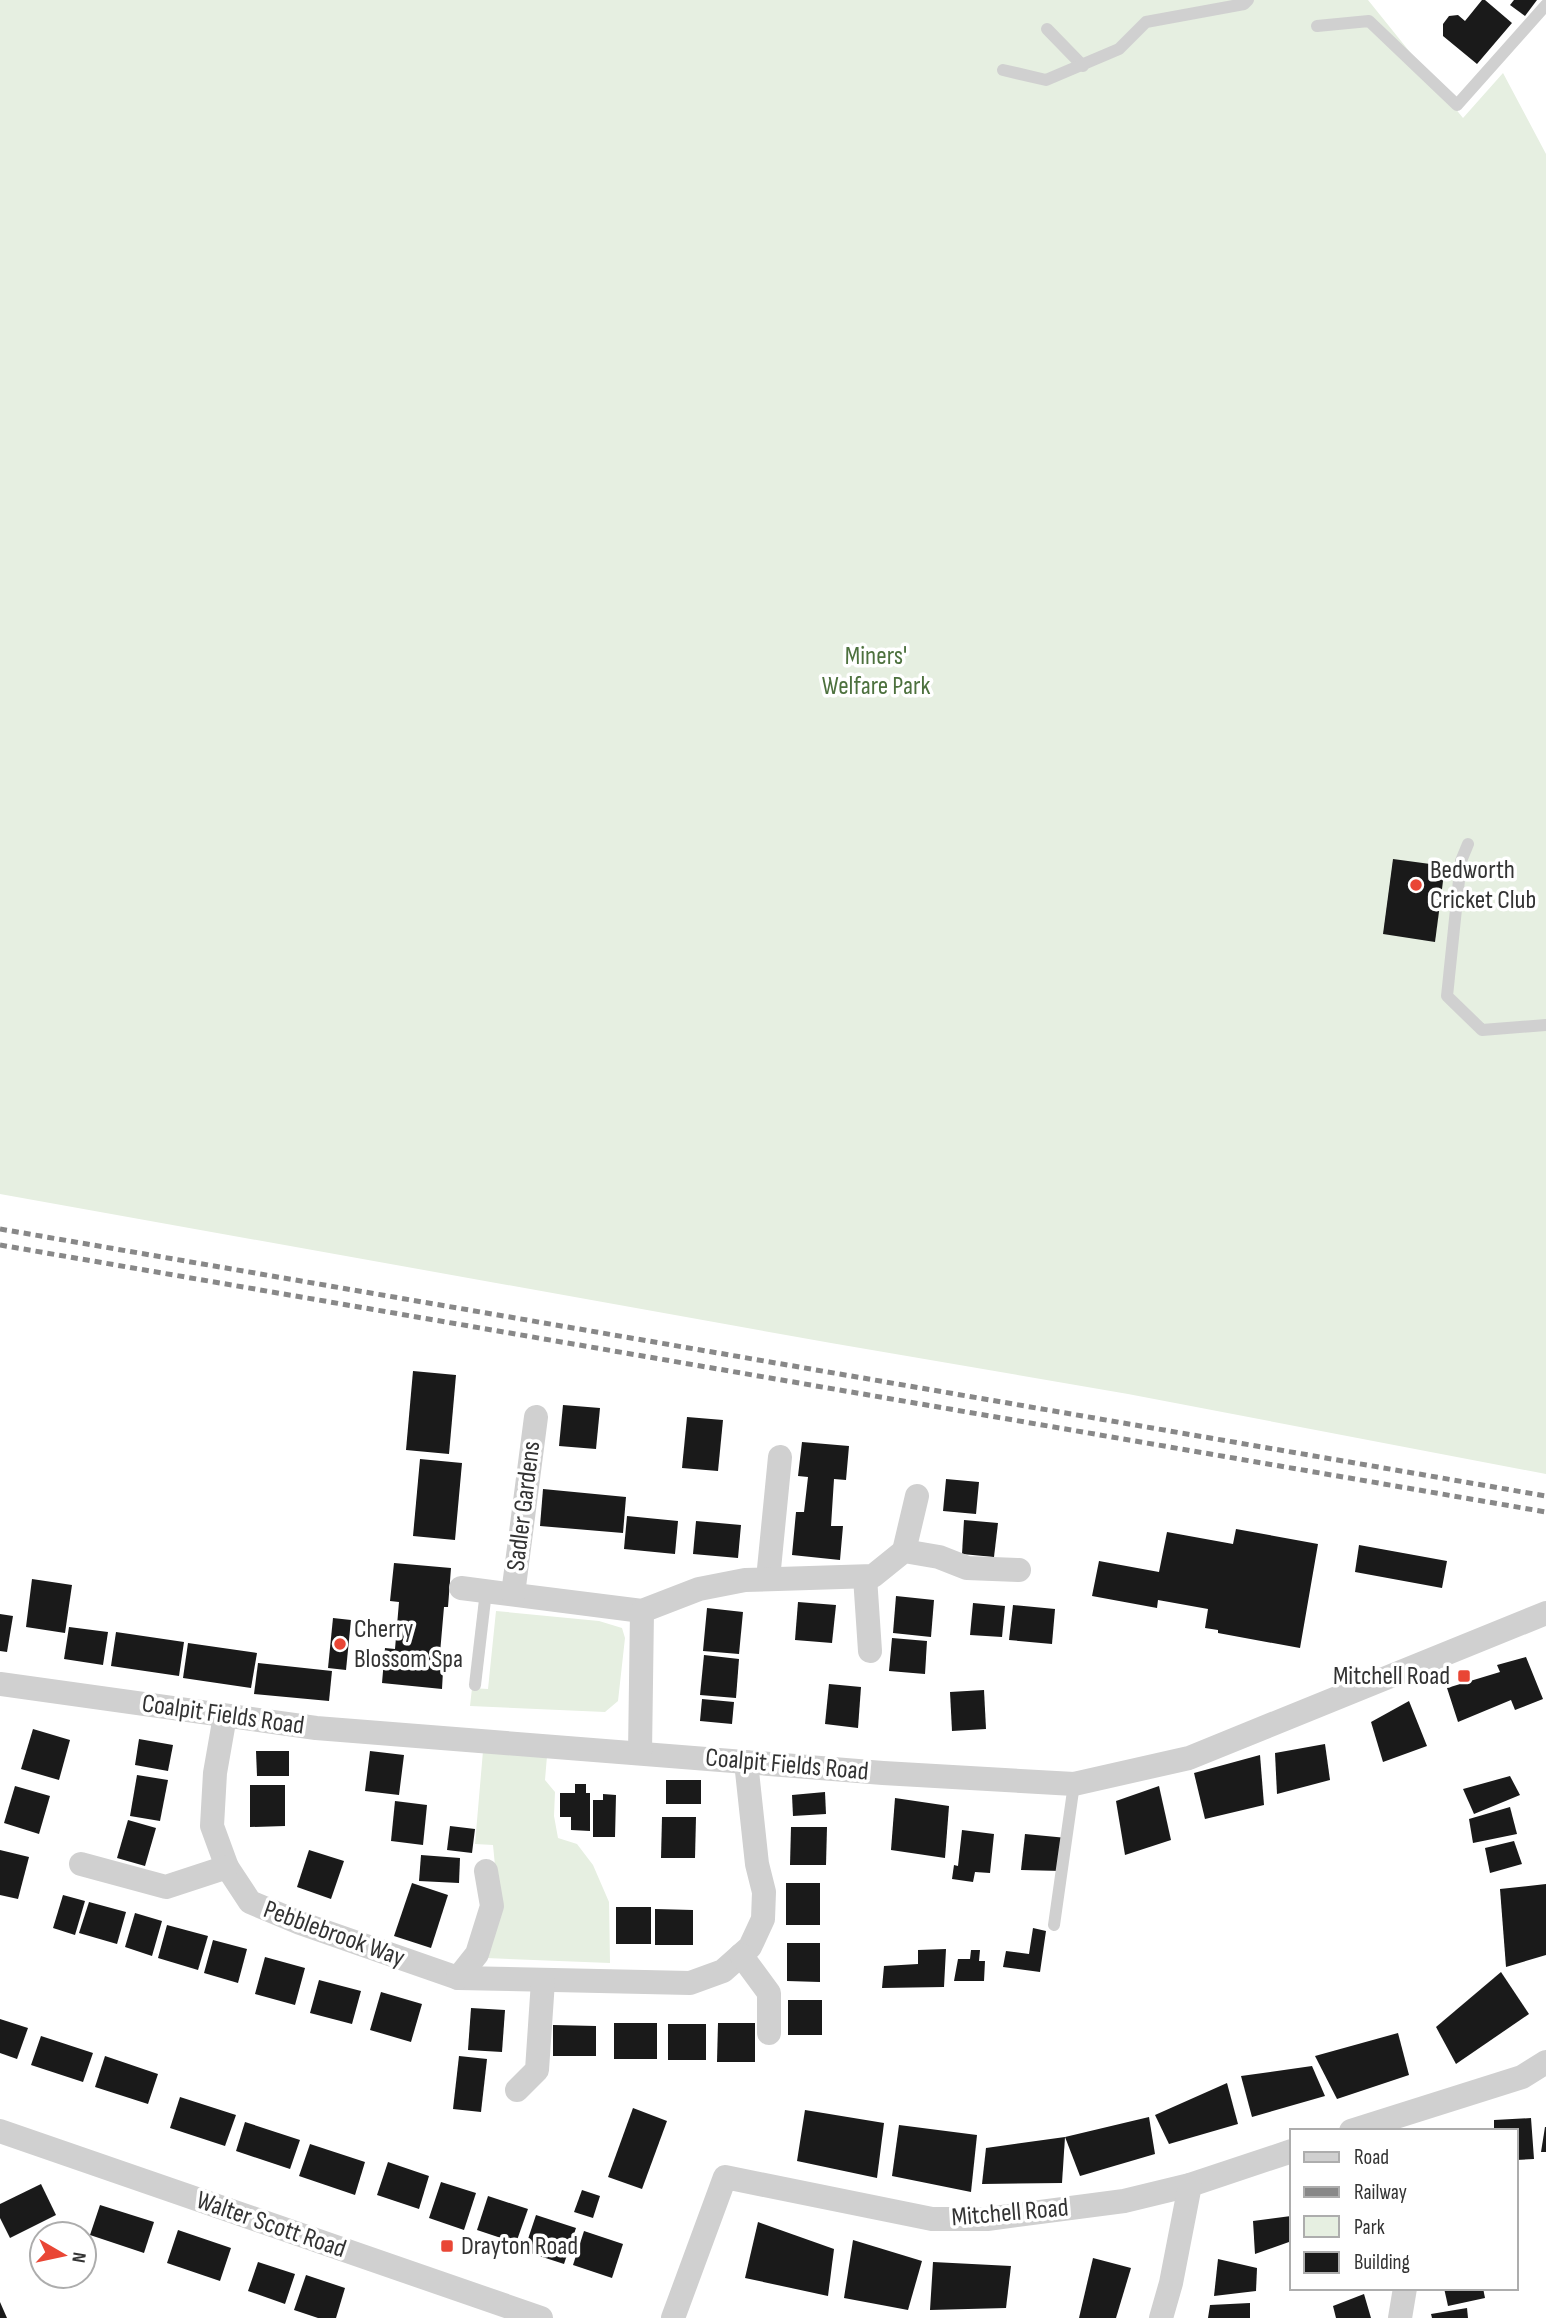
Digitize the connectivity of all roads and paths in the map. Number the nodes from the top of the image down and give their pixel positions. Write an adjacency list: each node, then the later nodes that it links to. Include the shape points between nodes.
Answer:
1 (1248, 0): 5 (lane, via 1146,22 1119,48)
2 (1546, 5): 3 (lane, via 1457,105 1369,21)
3 (1317, 26)
4 (1047, 29): 5 (lane)
5 (1083, 66): 6 (lane, via 1046,80)
6 (1003, 70)
7 (1468, 844): 8 (lane, via 1461,861 1447,996 1482,1030)
8 (1546, 1025)
9 (536, 1417): 18 (street, Sadler Gardens)
10 (780, 1457): 15 (street)
11 (917, 1496): 12 (street)
12 (904, 1551): 13 (street, via 967,1568); 14 (street, via 873,1576)
13 (1018, 1570)
14 (865, 1577): 15 (street, Sadler Gardens); 21 (street)
15 (768, 1579): 19 (street, Sadler Gardens, via 699,1589)
16 (461, 1588): 17 (street, Sadler Gardens)
17 (486, 1591): 18 (street, Sadler Gardens); 22 (lane)
18 (513, 1594): 19 (street, Sadler Gardens)
19 (642, 1611): 25 (street)
20 (1546, 1613): 27 (street, Coalpit Fields Road, via 1189,1758)
21 (870, 1651)
22 (475, 1685)
23 (0, 1686): 24 (street, Coalpit Fields Road)
24 (225, 1716): 25 (street, Coalpit Fields Road, via 329,1729); 29 (street, Pebblebrook Way, via 212,1826)
25 (640, 1753): 26 (street, Coalpit Fields Road)
26 (746, 1762): 27 (street, Coalpit Fields Road); 32 (street, Pebblebrook Way, via 764,1892 763,1919 750,1947)
27 (1074, 1784): 31 (lane)
28 (81, 1864): 29 (street, via 166,1887)
29 (227, 1867): 33 (street, Pebblebrook Way, via 250,1902)
30 (486, 1871): 33 (street, via 492,1906 477,1954)
31 (1054, 1925)
32 (741, 1955): 34 (street, Pebblebrook Way, via 723,1971 690,1983); 35 (street, via 769,1993)
33 (458, 1978): 34 (street, Pebblebrook Way)
34 (543, 1981): 37 (street, via 537,2070)
35 (769, 2034)
36 (1546, 2062): 38 (street, via 1522,2077)
37 (517, 2090)
38 (1365, 2129)
39 (0, 2132): 43 (street, Walter Scott Road)
40 (1290, 2152): 41 (street, Mitchell Road)
41 (1190, 2185): 44 (street, Mitchell Road, via 1124,2201 987,2219 932,2219 725,2177); 45 (street)
42 (1405, 2290): 46 (street)
43 (541, 2318)
44 (673, 2318)
45 (1161, 2318)
46 (1400, 2318)

